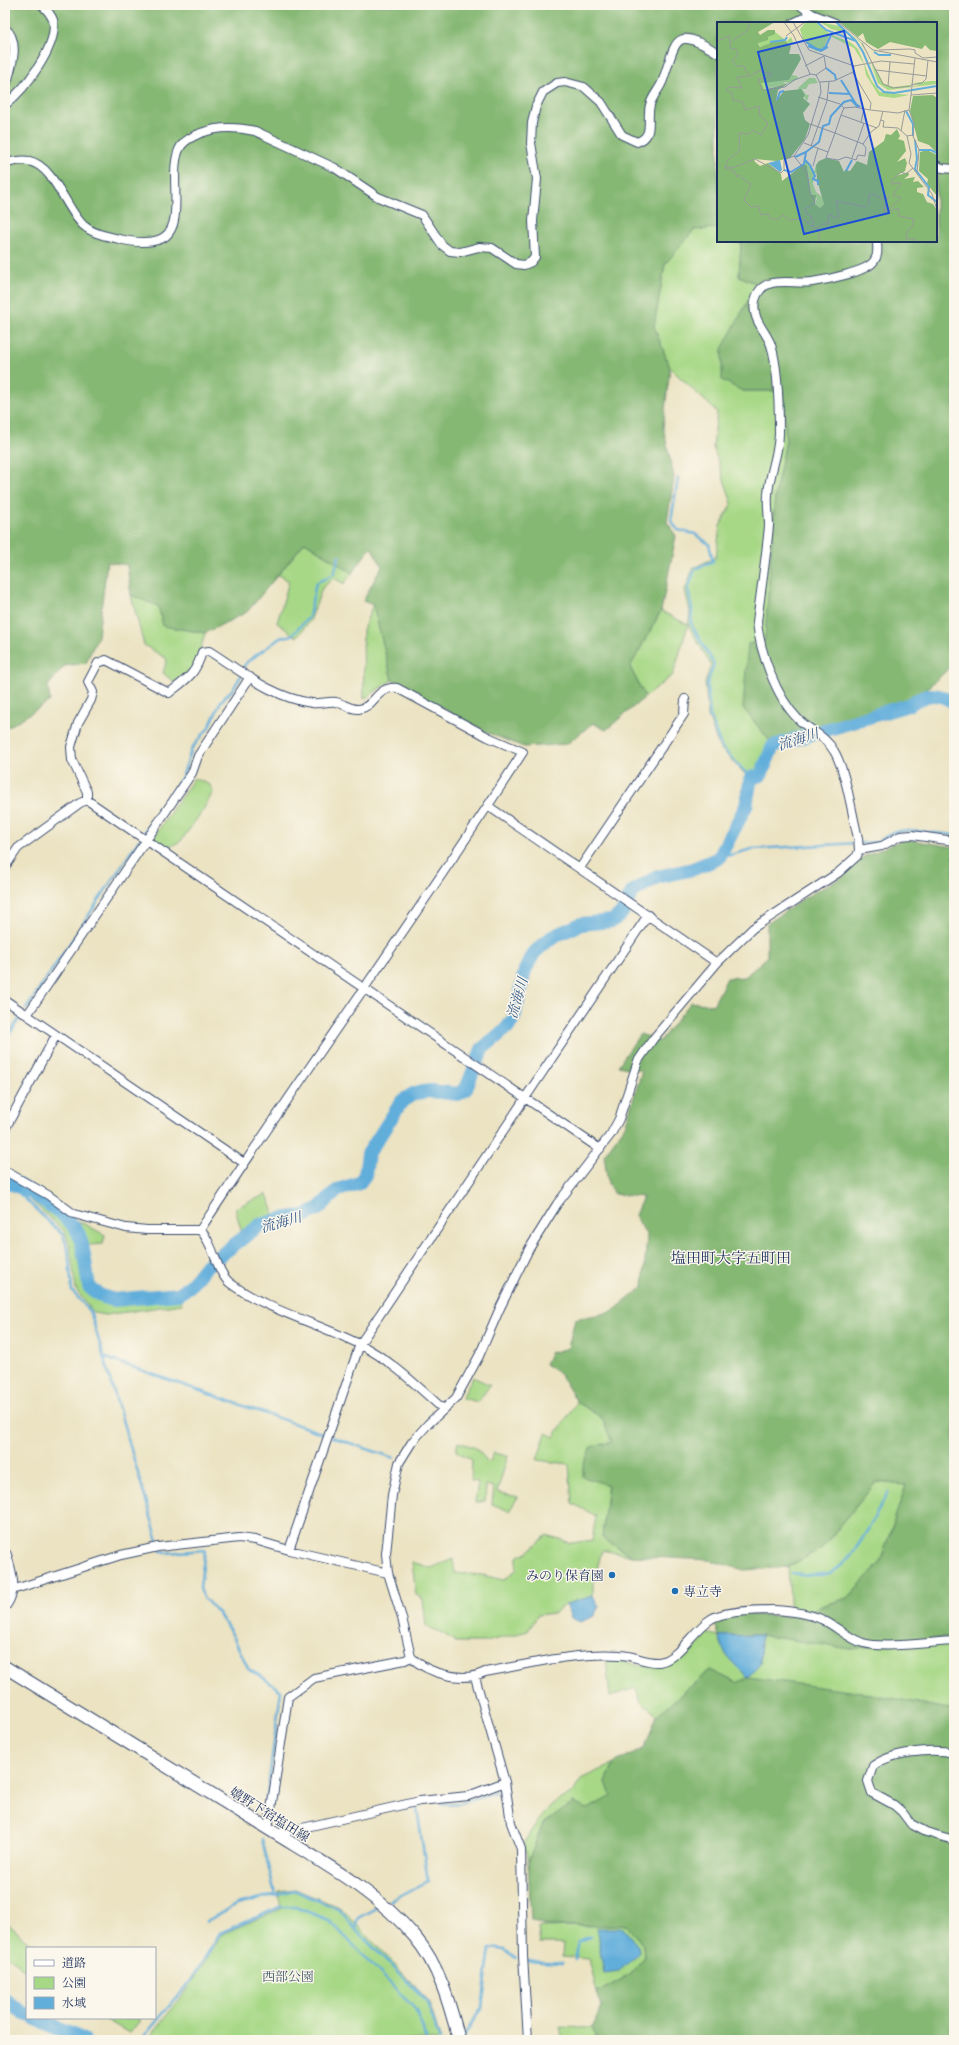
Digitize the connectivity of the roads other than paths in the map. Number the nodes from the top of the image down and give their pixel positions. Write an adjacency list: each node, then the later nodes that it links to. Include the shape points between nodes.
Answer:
1 (42, 5): 9 (street, via 53,20 49,44 36,70 14,98)
2 (800, 5): 3 (street)
3 (809, 16): 4 (street); 5 (street)
4 (795, 22)
5 (831, 22)
6 (5, 28): 8 (street, via 14,42)
7 (717, 52): 10 (street, via 689,38 676,44 670,54 662,82 650,104 648,134 643,140 636,142 622,135 601,102 584,87 564,82 557,83 543,92 536,106 531,142 537,179 533,221 535,257 524,265 516,264 492,248 450,251 442,245 422,216 378,197 335,168 255,131 241,128 225,127 205,132 189,138 181,146 175,159 175,219 170,232 160,240 148,242 130,242 103,236 90,230 82,224 40,167 28,160)
8 (5, 89)
9 (5, 105)
10 (5, 163)
11 (937, 166): 12 (street)
12 (954, 169)
13 (877, 242): 20 (street, via 878,253 875,261 861,270 811,282 777,281 766,284 759,290 755,302 758,324 771,345 780,430 768,495 769,523 757,622 759,638 764,658 785,703 798,719 823,738 840,764)
14 (250, 677): 16 (street, via 209,650 202,652 192,676 169,693 106,660 98,663 88,682 93,692 91,700 78,723 71,747 72,760 87,792); 17 (street, via 278,694 312,703 336,702 357,709 365,708 377,694 389,687 397,688 488,737 523,752); 18 (street, via 198,756 192,772)
15 (685, 699): 22 (street, via 684,714)
16 (87, 800): 18 (street); 21 (street, via 18,848)
17 (488, 806): 22 (street); 25 (street)
18 (147, 841): 25 (street); 27 (street)
19 (954, 841): 20 (street, via 912,835 900,836 882,846)
20 (859, 850): 24 (street, via 838,873 752,928)
21 (5, 867)
22 (580, 868): 23 (street)
23 (648, 915): 24 (street); 29 (street)
24 (717, 963): 31 (street, via 653,1039 638,1061 619,1119 612,1134)
25 (363, 988): 29 (street); 32 (street)
26 (5, 1000): 27 (street)
27 (27, 1015): 28 (street)
28 (56, 1034): 30 (street); 32 (street)
29 (525, 1098): 31 (street); 35 (street)
30 (5, 1129)
31 (600, 1149): 36 (street, via 557,1204 529,1249 479,1356 456,1398)
32 (244, 1163): 34 (street)
33 (5, 1171): 34 (street, via 48,1195 74,1214 140,1229)
34 (200, 1230): 35 (street, via 207,1236 228,1282 252,1297)
35 (360, 1344): 36 (street, via 382,1357); 37 (street)
36 (443, 1409): 39 (street, via 412,1442 399,1463 392,1495 386,1554)
37 (289, 1550): 39 (street); 40 (street, via 239,1538 161,1547 121,1555)
38 (5, 1555): 40 (main road, via 13,1581)
39 (388, 1573): 43 (street)
40 (12, 1590): 41 (main road)
41 (5, 1604)
42 (954, 1641): 45 (street, via 878,1645 866,1643 857,1641 807,1614 773,1610 721,1614 712,1618 692,1634 677,1653 658,1662 621,1654 558,1657 486,1672)
43 (411, 1657): 45 (street, via 426,1668 441,1674); 48 (street, via 314,1678 288,1697)
44 (5, 1667): 48 (main road, 嬉野下宿塩田線)
45 (475, 1677): 47 (street)
46 (954, 1753): 49 (street, via 933,1750 886,1758 873,1766 868,1781 872,1792 902,1812 912,1824 926,1832)
47 (505, 1782): 48 (street, via 468,1796 420,1802); 51 (street, via 511,1823 521,1850 522,1956)
48 (272, 1832): 50 (main road, 嬉野下宿塩田線, via 386,1907 416,1938 435,1969)
49 (954, 1840)
50 (459, 2040)
51 (528, 2040)

